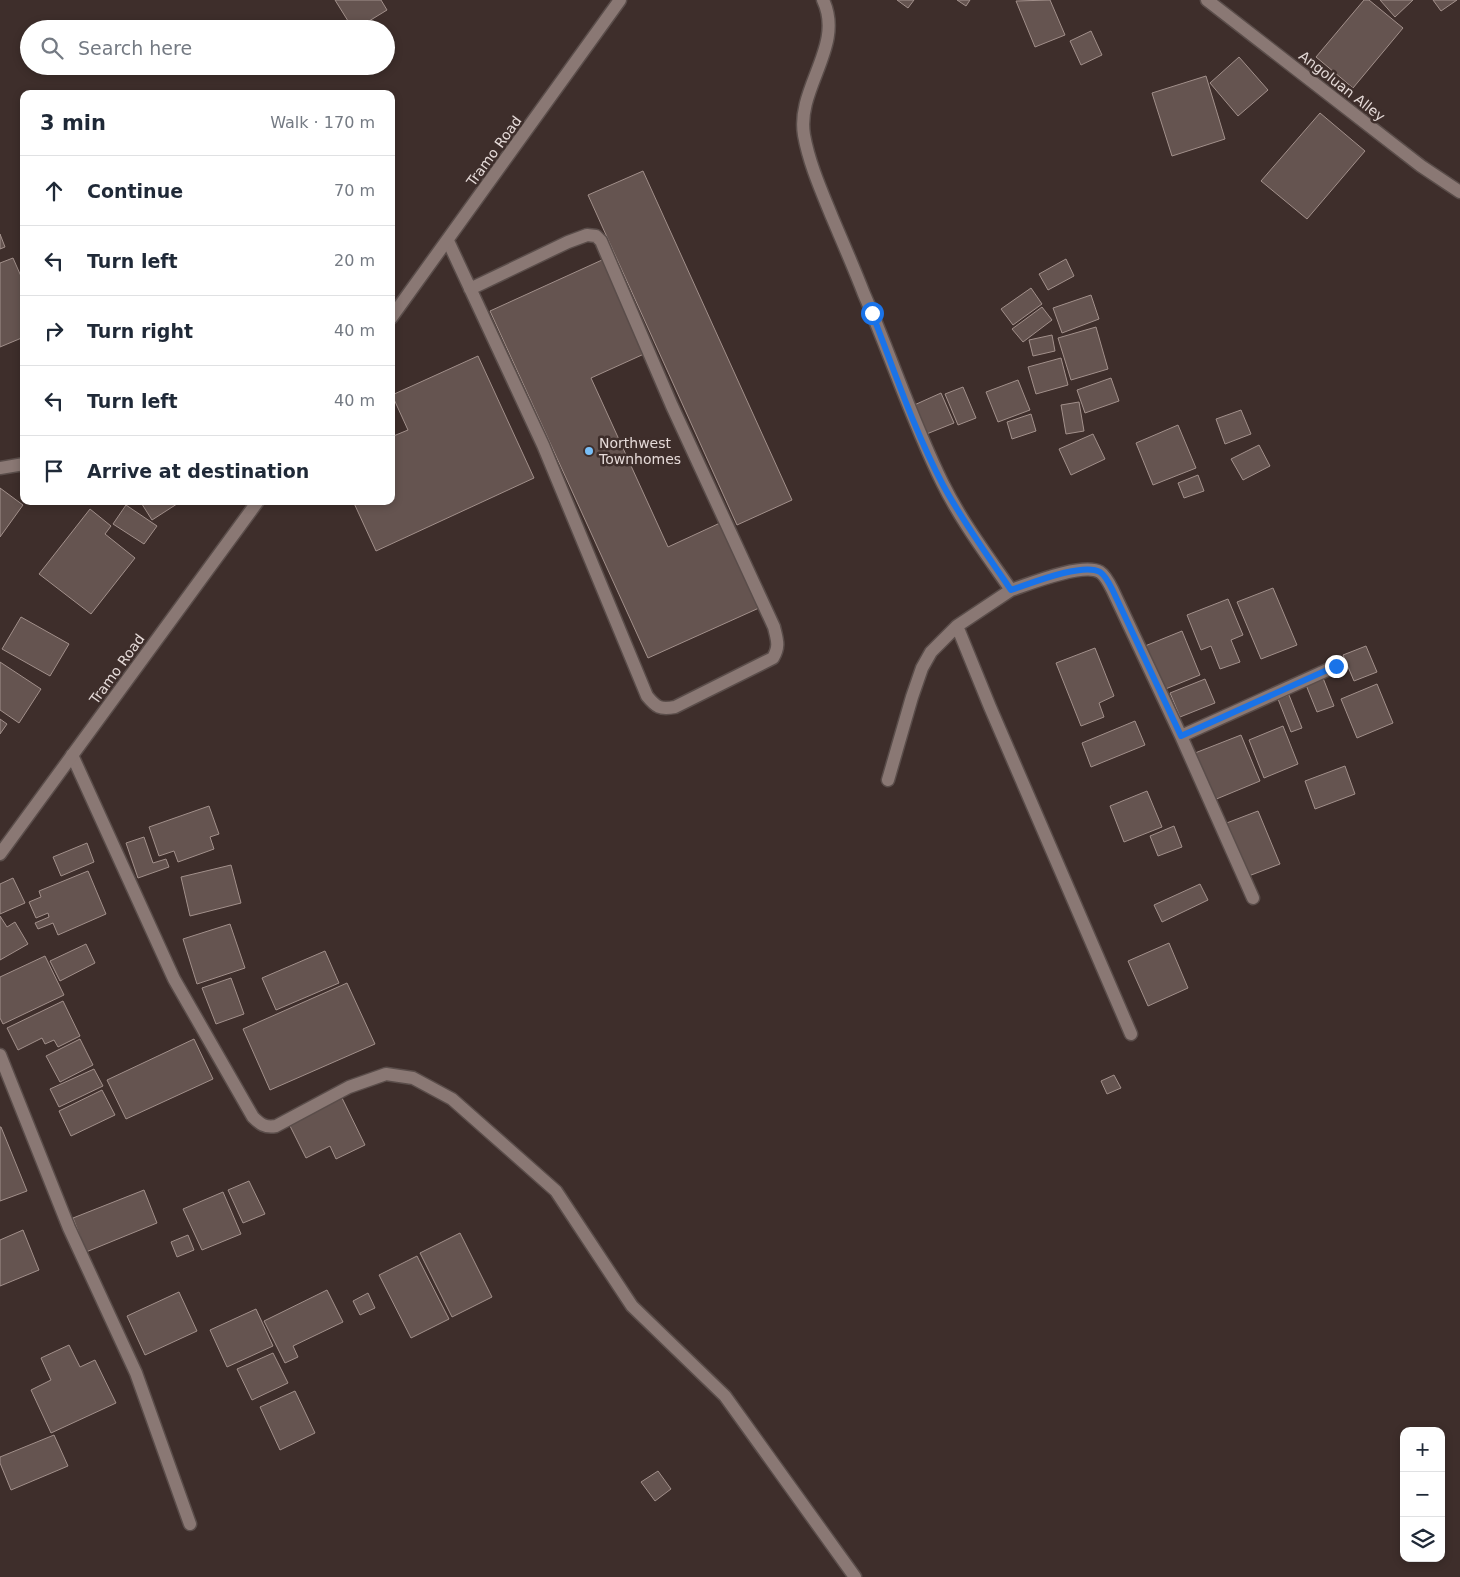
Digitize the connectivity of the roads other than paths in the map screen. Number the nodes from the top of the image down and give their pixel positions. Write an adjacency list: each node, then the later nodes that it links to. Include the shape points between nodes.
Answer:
1 (620, 0): 5 (street, Tramo Road)
2 (823, 0): 11 (street, via 829,29 803,120 817,181 943,484 965,524)
3 (1207, 0): 4 (street, Angoluan Alley, via 1421,166)
4 (1460, 192)
5 (448, 241): 6 (street); 7 (street, Tramo Road)
6 (470, 289): 6 (street, via 568,242 587,236 596,236 601,241 672,406 774,627 777,650 772,658 675,708 655,706 646,696 543,445)
7 (395, 313)
8 (20, 465): 9 (street)
9 (0, 468)
10 (253, 505): 15 (street, Tramo Road)
11 (1011, 590): 12 (street); 14 (street, via 1058,574 1083,570 1101,572)
12 (957, 626): 16 (street, via 931,652 922,668); 19 (street)
13 (1336, 666): 14 (street)
14 (1181, 736): 18 (street)
15 (72, 755): 17 (street, Tramo Road); 22 (street, via 174,979 253,1117 261,1125 276,1126 349,1087 386,1074 413,1078 452,1099 556,1191 632,1306 726,1396)
16 (888, 780)
17 (0, 854)
18 (1253, 898)
19 (1130, 1034)
20 (0, 1055): 21 (street, via 69,1228 136,1373)
21 (190, 1524)
22 (855, 1577)

